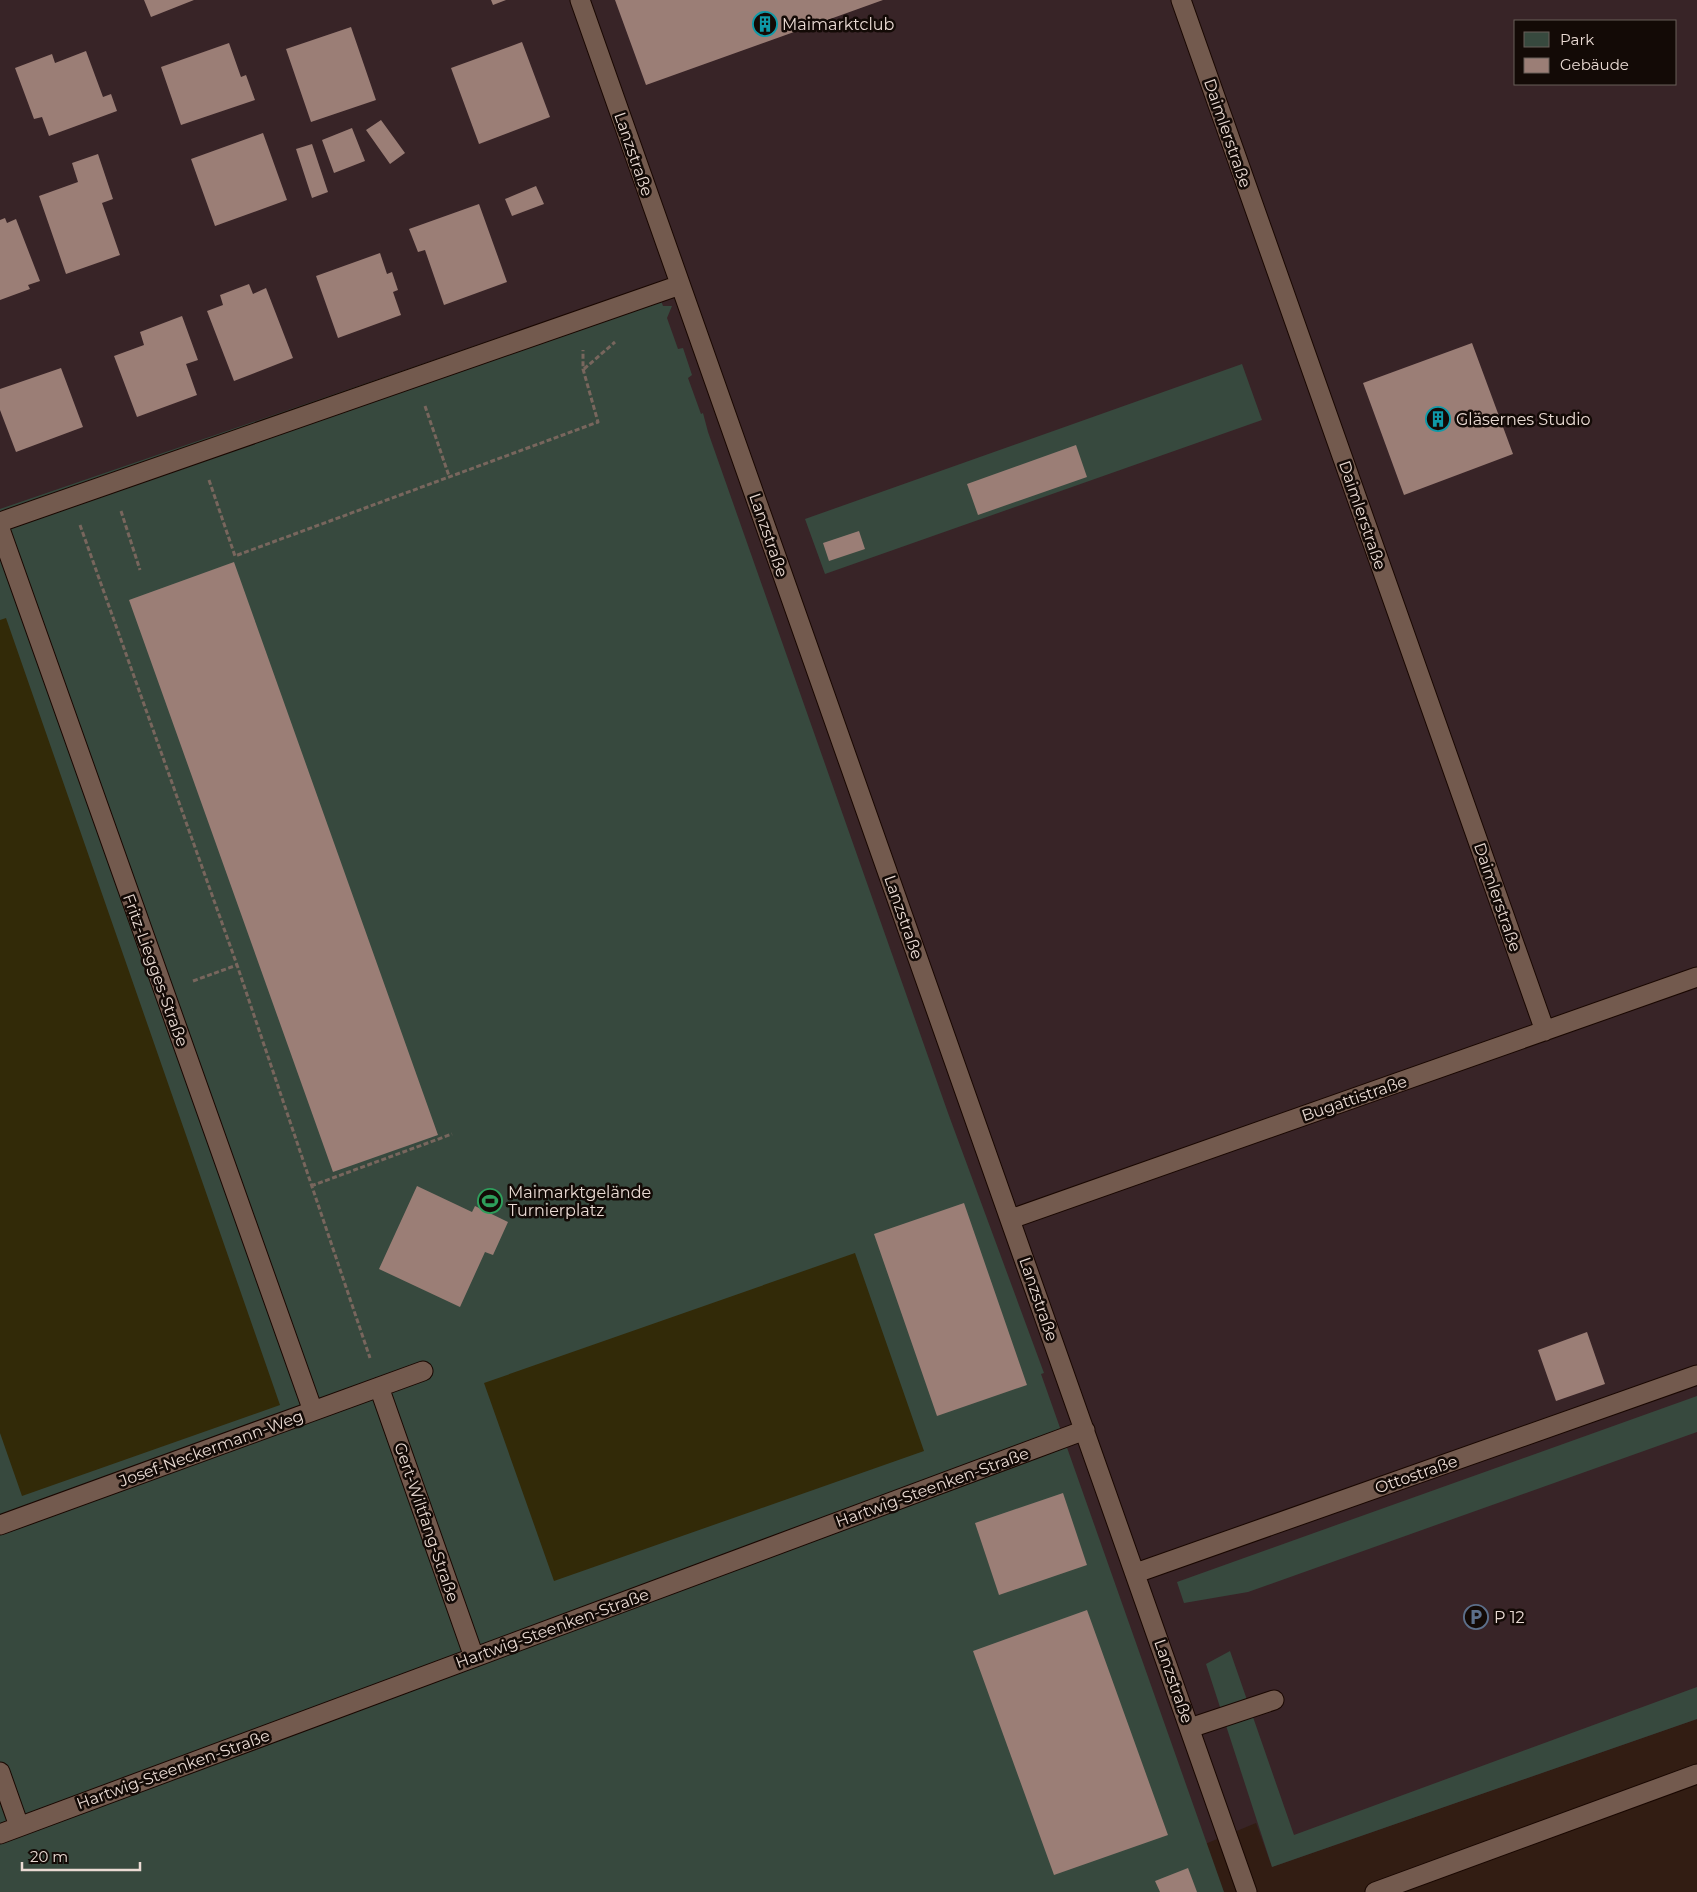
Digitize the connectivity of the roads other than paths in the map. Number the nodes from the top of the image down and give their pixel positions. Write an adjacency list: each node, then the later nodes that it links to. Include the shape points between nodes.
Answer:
1 (580, 0): 3 (lane, Lanzstraße)
2 (1181, 0): 7 (lane, Daimlerstraße)
3 (680, 284): 4 (lane); 8 (lane, Lanzstraße)
4 (0, 522)
5 (0, 529): 12 (lane, Fritz-Liegges-Straße)
6 (1697, 977): 7 (lane, Bugattistraße)
7 (1545, 1031): 8 (lane, Bugattistraße)
8 (1011, 1219): 13 (lane, Lanzstraße)
9 (423, 1371): 11 (lane, Josef-Neckermann-Weg)
10 (1697, 1375): 15 (lane, Ottostraße)
11 (379, 1387): 12 (lane, Josef-Neckermann-Weg); 16 (lane, Gert-Wiltfang-Straße)
12 (313, 1411): 14 (lane, Josef-Neckermann-Weg)
13 (1085, 1430): 15 (lane, Lanzstraße); 16 (lane, Hartwig-Steenken-Straße)
14 (0, 1525)
15 (1136, 1573): 18 (lane, Lanzstraße)
16 (474, 1657): 21 (lane, Hartwig-Steenken-Straße)
17 (1274, 1700): 18 (lane)
18 (1190, 1728): 23 (lane, Lanzstraße)
19 (0, 1772): 21 (lane)
20 (1697, 1774): 24 (lane)
21 (19, 1826): 22 (lane, Hartwig-Steenken-Straße)
22 (0, 1834)
23 (1247, 1892)
24 (1375, 1892)

